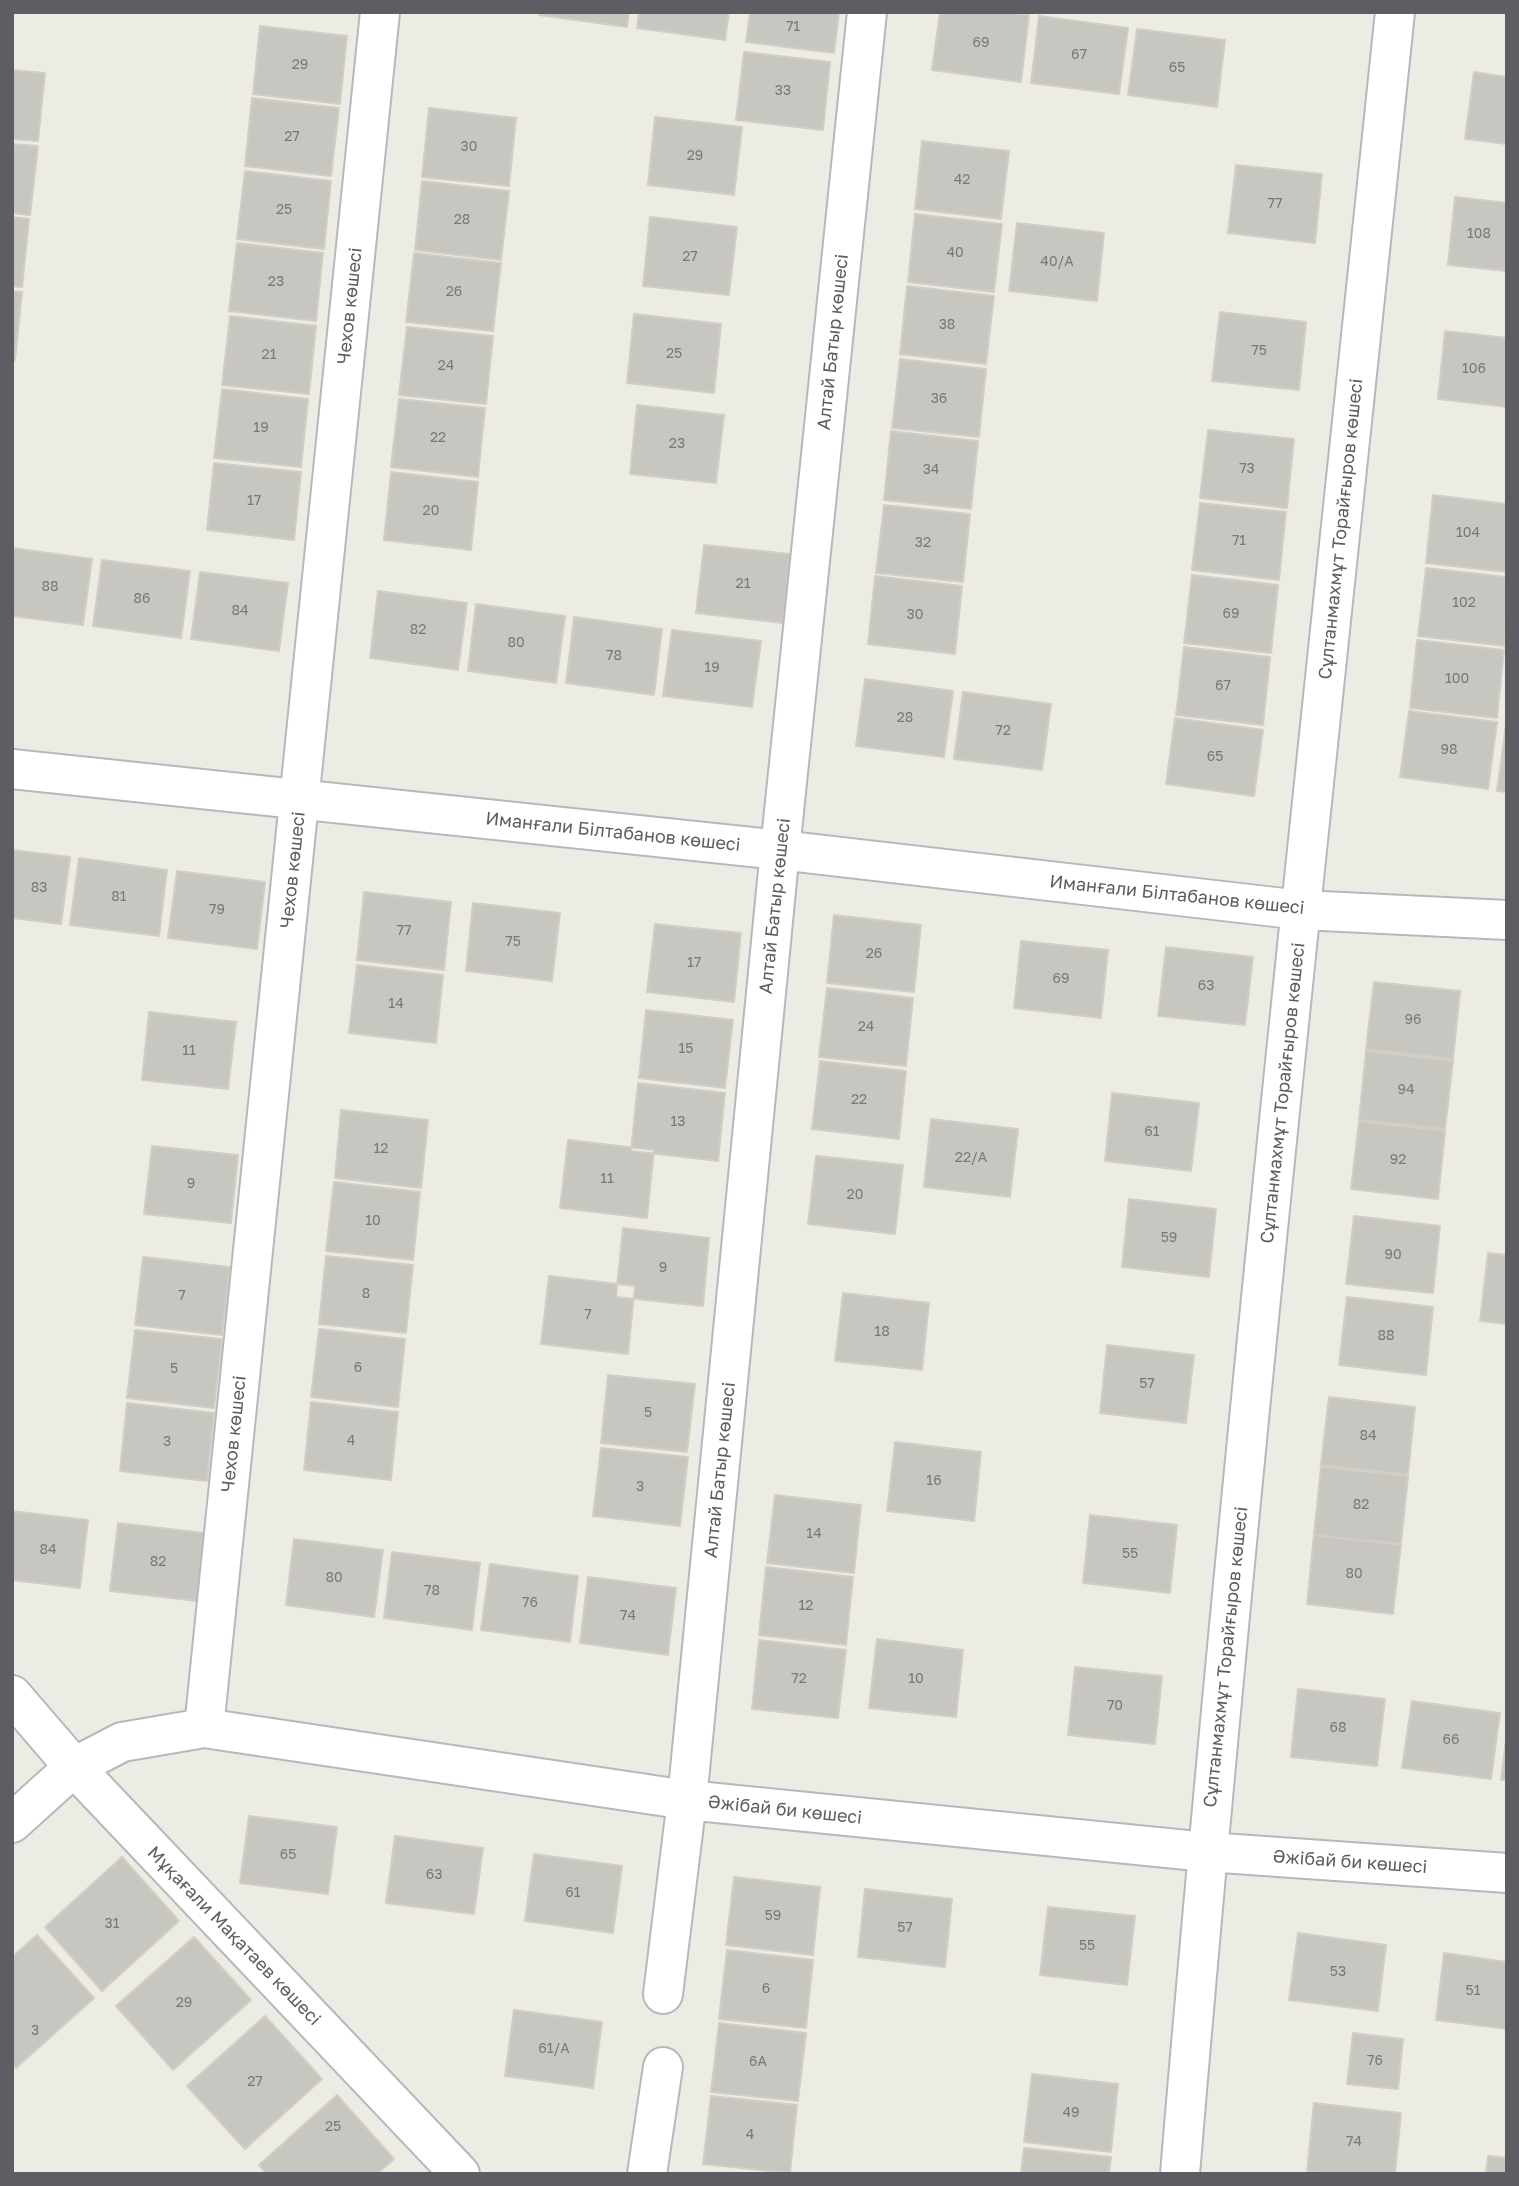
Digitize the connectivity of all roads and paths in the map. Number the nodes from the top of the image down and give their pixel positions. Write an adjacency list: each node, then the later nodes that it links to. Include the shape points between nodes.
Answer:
1 (380, 12): 5 (street, Чехов көшесі)
2 (867, 12): 6 (street, Алтай Батыр көшесі)
3 (1395, 12): 7 (street, Сұлтанмахмұт Торайғыров көшесі)
4 (12, 769): 5 (street, Иманғали Білтабанов көшесі)
5 (300, 799): 6 (street, Иманғали Білтабанов көшесі); 10 (street, Чехов көшесі)
6 (780, 850): 7 (street, Иманғали Білтабанов көшесі); 12 (street, Алтай Батыр көшесі)
7 (1301, 910): 8 (street, Иманғали Білтабанов көшесі); 14 (street, Сұлтанмахмұт Торайғыров көшесі)
8 (1507, 920)
9 (12, 1695): 11 (street, Мұқағали Мақатаев көшесі)
10 (204, 1728): 11 (street, Әжібай би көшесі, via 122,1742); 12 (street, Әжібай би көшесі)
11 (74, 1767): 13 (street, Әжібай би көшесі); 18 (street, Мұқағали Мақатаев көшесі)
12 (687, 1800): 14 (street, Әжібай би көшесі); 16 (street, Алтай Батыр көшесі)
13 (12, 1823)
14 (1207, 1853): 15 (street, Әжібай би көшесі); 20 (street, Сұлтанмахмұт Торайғыров көшесі)
15 (1507, 1873)
16 (663, 1994)
17 (663, 2067): 19 (street)
18 (460, 2174)
19 (647, 2174)
20 (1180, 2174)

